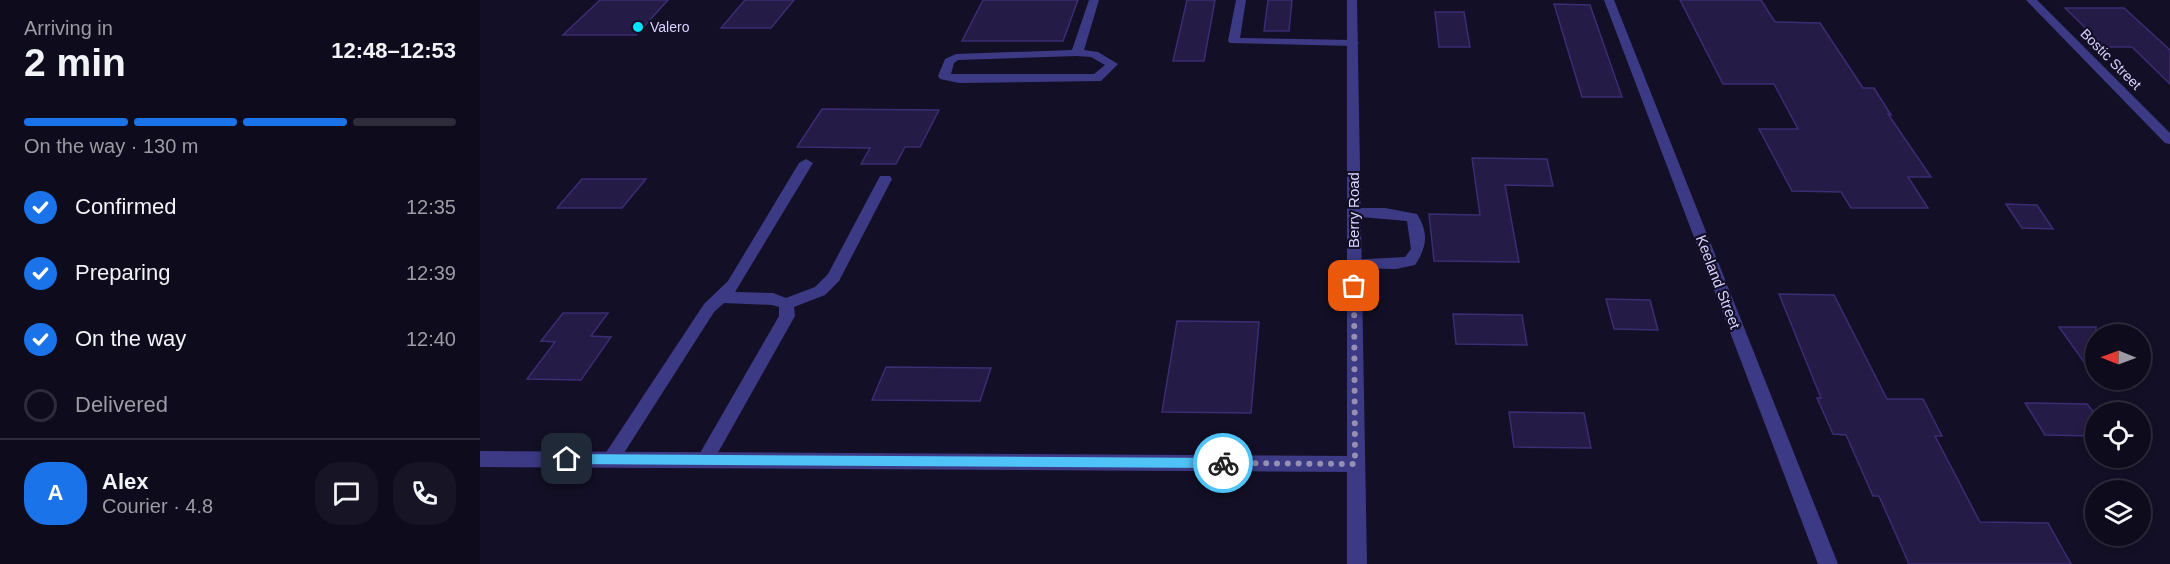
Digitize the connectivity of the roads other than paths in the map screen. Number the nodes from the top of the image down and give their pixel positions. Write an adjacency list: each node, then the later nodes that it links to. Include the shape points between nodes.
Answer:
1 (1094, 0): 7 (street)
2 (1241, 0): 6 (street, via 1234,41)
3 (1352, 0): 6 (street, Berry Road)
4 (1609, 0): 20 (street, Keeland Street)
5 (2031, 0): 8 (street, Bostic Street)
6 (1353, 43): 11 (street, Berry Road)
7 (1077, 53): 7 (street, via 956,57 944,76 1097,78 1112,64 1094,54)
8 (2170, 140)
9 (806, 163): 13 (street, via 733,285)
10 (885, 179): 14 (street, via 834,277 820,291)
11 (1354, 213): 12 (street, Berry Road); 12 (street, via 1412,217 1418,249 1410,261)
12 (1354, 264): 18 (street, Berry Road)
13 (721, 297): 14 (street, via 773,299); 16 (street, via 709,308)
14 (786, 304): 17 (street, via 787,316)
15 (480, 459): 16 (street)
16 (611, 459): 17 (street)
17 (705, 460): 18 (street)
18 (1355, 464): 19 (street, Berry Road)
19 (1357, 564)
20 (1828, 564)

